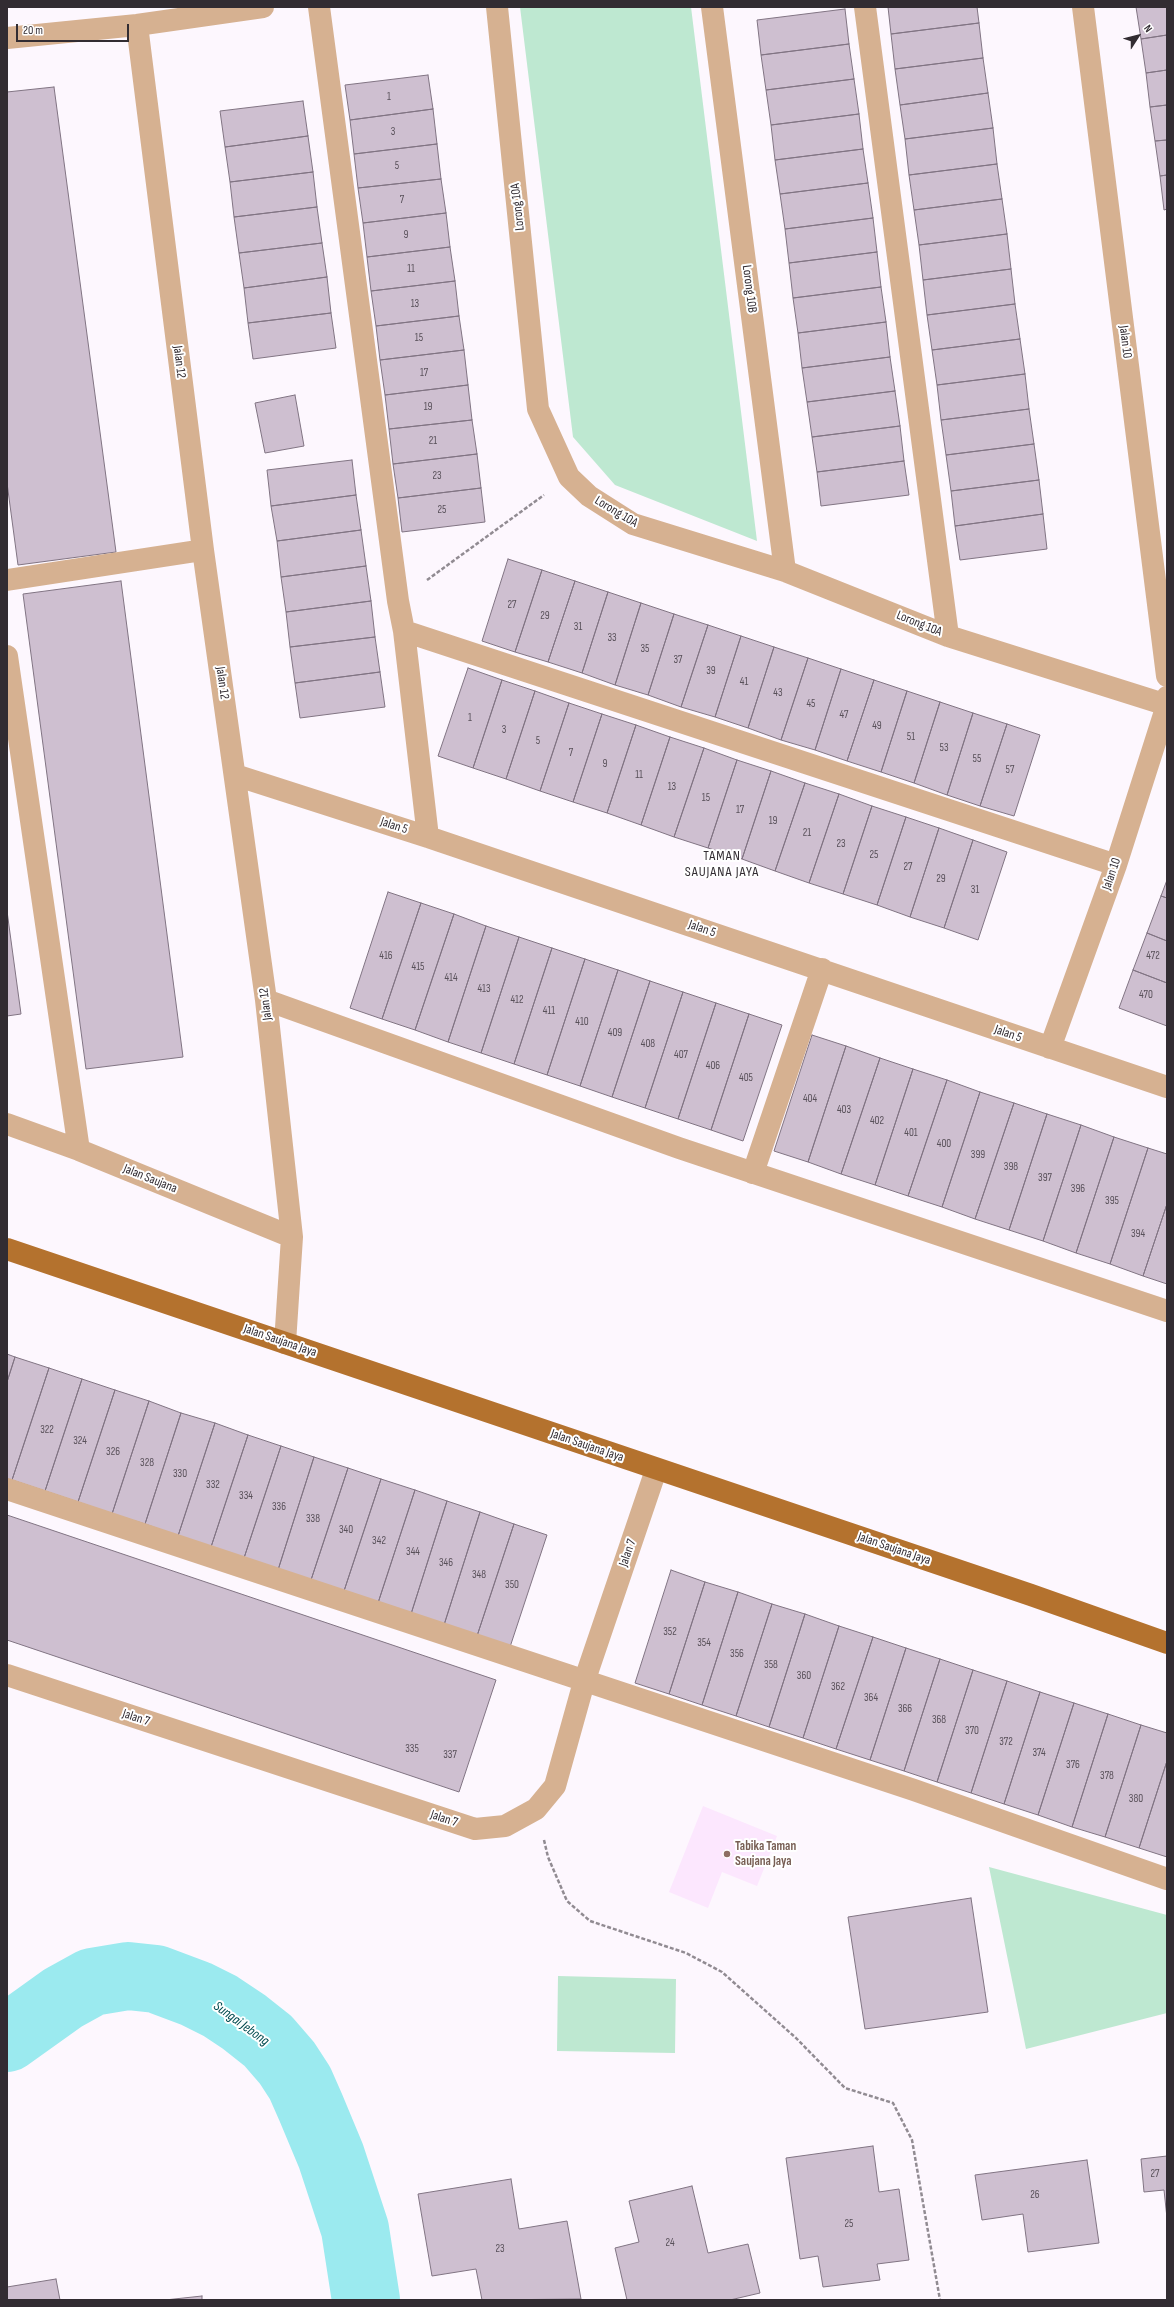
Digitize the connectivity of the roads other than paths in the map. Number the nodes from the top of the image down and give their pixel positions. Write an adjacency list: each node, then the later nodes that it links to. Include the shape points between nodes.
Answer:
1 (263, 7): 7 (street)
2 (319, 7): 12 (street)
3 (497, 7): 10 (street, Lorong 10A, via 538,409 557,455 569,477 589,496 634,524)
4 (712, 7): 10 (street, Lorong 10B)
5 (865, 7): 13 (street)
6 (1083, 7): 15 (street, Jalan 10)
7 (137, 25): 8 (street); 9 (street, Jalan 12)
8 (7, 38)
9 (203, 550): 11 (street); 18 (street, Jalan 12)
10 (785, 571): 13 (street, Lorong 10A)
11 (7, 580)
12 (404, 631): 19 (street); 20 (street)
13 (948, 636): 17 (street, Lorong 10A)
14 (7, 656): 26 (street)
15 (1167, 676)
16 (1167, 697): 17 (street, Jalan 10)
17 (1167, 705): 20 (street, Jalan 10)
18 (235, 775): 19 (street, Jalan 5); 22 (street, Jalan 12)
19 (428, 837): 21 (street, Jalan 5)
20 (1116, 865): 23 (street, Jalan 10)
21 (822, 969): 23 (street, Jalan 5); 27 (street)
22 (266, 1000): 27 (street); 28 (street, Jalan 12)
23 (1050, 1048): 24 (street, Jalan 5)
24 (1167, 1087)
25 (7, 1124): 26 (street, Jalan Saujana)
26 (79, 1150): 28 (street, Jalan Saujana)
27 (753, 1173): 30 (street)
28 (292, 1237): 31 (street, Jalan 12)
29 (7, 1249): 31 (main road, Jalan Saujana Jaya)
30 (1167, 1311)
31 (285, 1343): 32 (main road, Jalan Saujana Jaya)
32 (656, 1470): 34 (main road, Jalan Saujana Jaya); 36 (street, Jalan 7)
33 (7, 1489): 36 (street)
34 (1167, 1643)
35 (7, 1675): 36 (street, Jalan 7, via 475,1829 505,1826 536,1809 555,1786)
36 (584, 1682): 37 (street, via 914,1790)
37 (1167, 1879)

